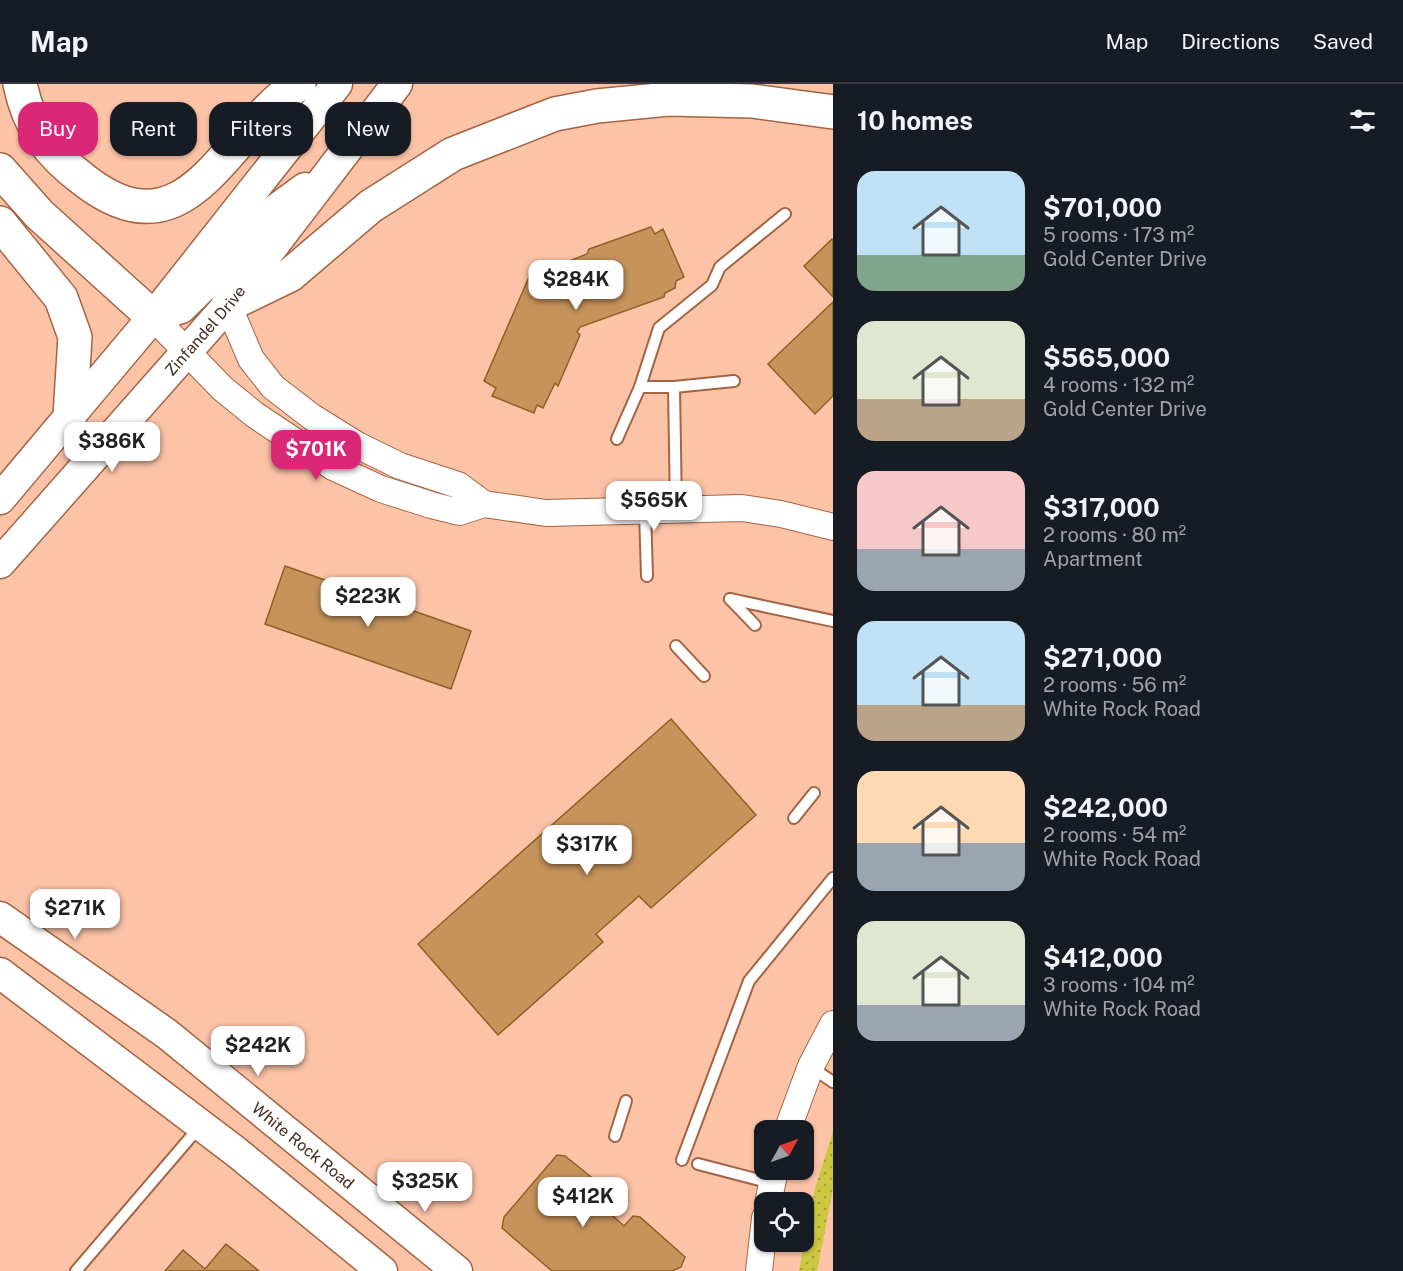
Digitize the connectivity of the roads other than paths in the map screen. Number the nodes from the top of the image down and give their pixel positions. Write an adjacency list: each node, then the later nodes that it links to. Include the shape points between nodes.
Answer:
1 (20, 84): 2 (highway, via 34,129 62,164 104,196 124,204 154,207 177,200 209,175 282,95)
2 (299, 84)
3 (337, 84): 11 (main road)
4 (397, 84): 6 (main road, Zinfandel Drive)
5 (833, 112): 10 (highway, via 752,101 668,99 555,114 453,154 371,206 290,274)
6 (332, 169): 10 (main road, Zinfandel Drive); 11 (main road, via 268,215 181,308)
7 (0, 170): 11 (highway, via 39,214)
8 (785, 214): 14 (lane, via 720,267 712,285 659,328)
9 (0, 223): 16 (highway, via 61,298 75,337)
10 (228, 305): 12 (main road, Zinfandel Drive); 19 (street, via 251,359 273,387 357,445 400,466 458,485)
11 (153, 317): 12 (street); 16 (main road)
12 (188, 351): 19 (street, via 255,416 333,467 430,505 459,512); 23 (main road, Zinfandel Drive)
13 (734, 381): 15 (lane)
14 (640, 387): 15 (lane); 17 (lane)
15 (674, 387): 20 (lane)
16 (70, 416): 18 (main road)
17 (617, 439)
18 (0, 499)
19 (484, 504): 21 (street, via 546,513)
20 (676, 509): 21 (street); 22 (street, via 742,508)
21 (645, 511): 24 (lane)
22 (833, 527)
23 (0, 563)
24 (647, 576)
25 (833, 621): 26 (lane, via 730,599)
26 (755, 625)
27 (676, 646): 28 (lane)
28 (704, 676)
29 (814, 793): 30 (lane)
30 (794, 818)
31 (833, 878): 41 (lane, via 749,981)
32 (0, 917): 47 (main road, White Rock Road, via 167,1034)
33 (0, 973): 39 (main road)
34 (830, 1034): 35 (street)
35 (811, 1066): 36 (lane); 38 (street)
36 (833, 1082)
37 (626, 1101): 40 (lane)
38 (791, 1120)
39 (201, 1125): 45 (lane); 46 (main road)
40 (615, 1136)
41 (682, 1160)
42 (698, 1164): 43 (lane)
43 (771, 1185)
44 (761, 1252): 48 (street)
45 (76, 1271)
46 (382, 1271)
47 (457, 1271)
48 (759, 1271)

